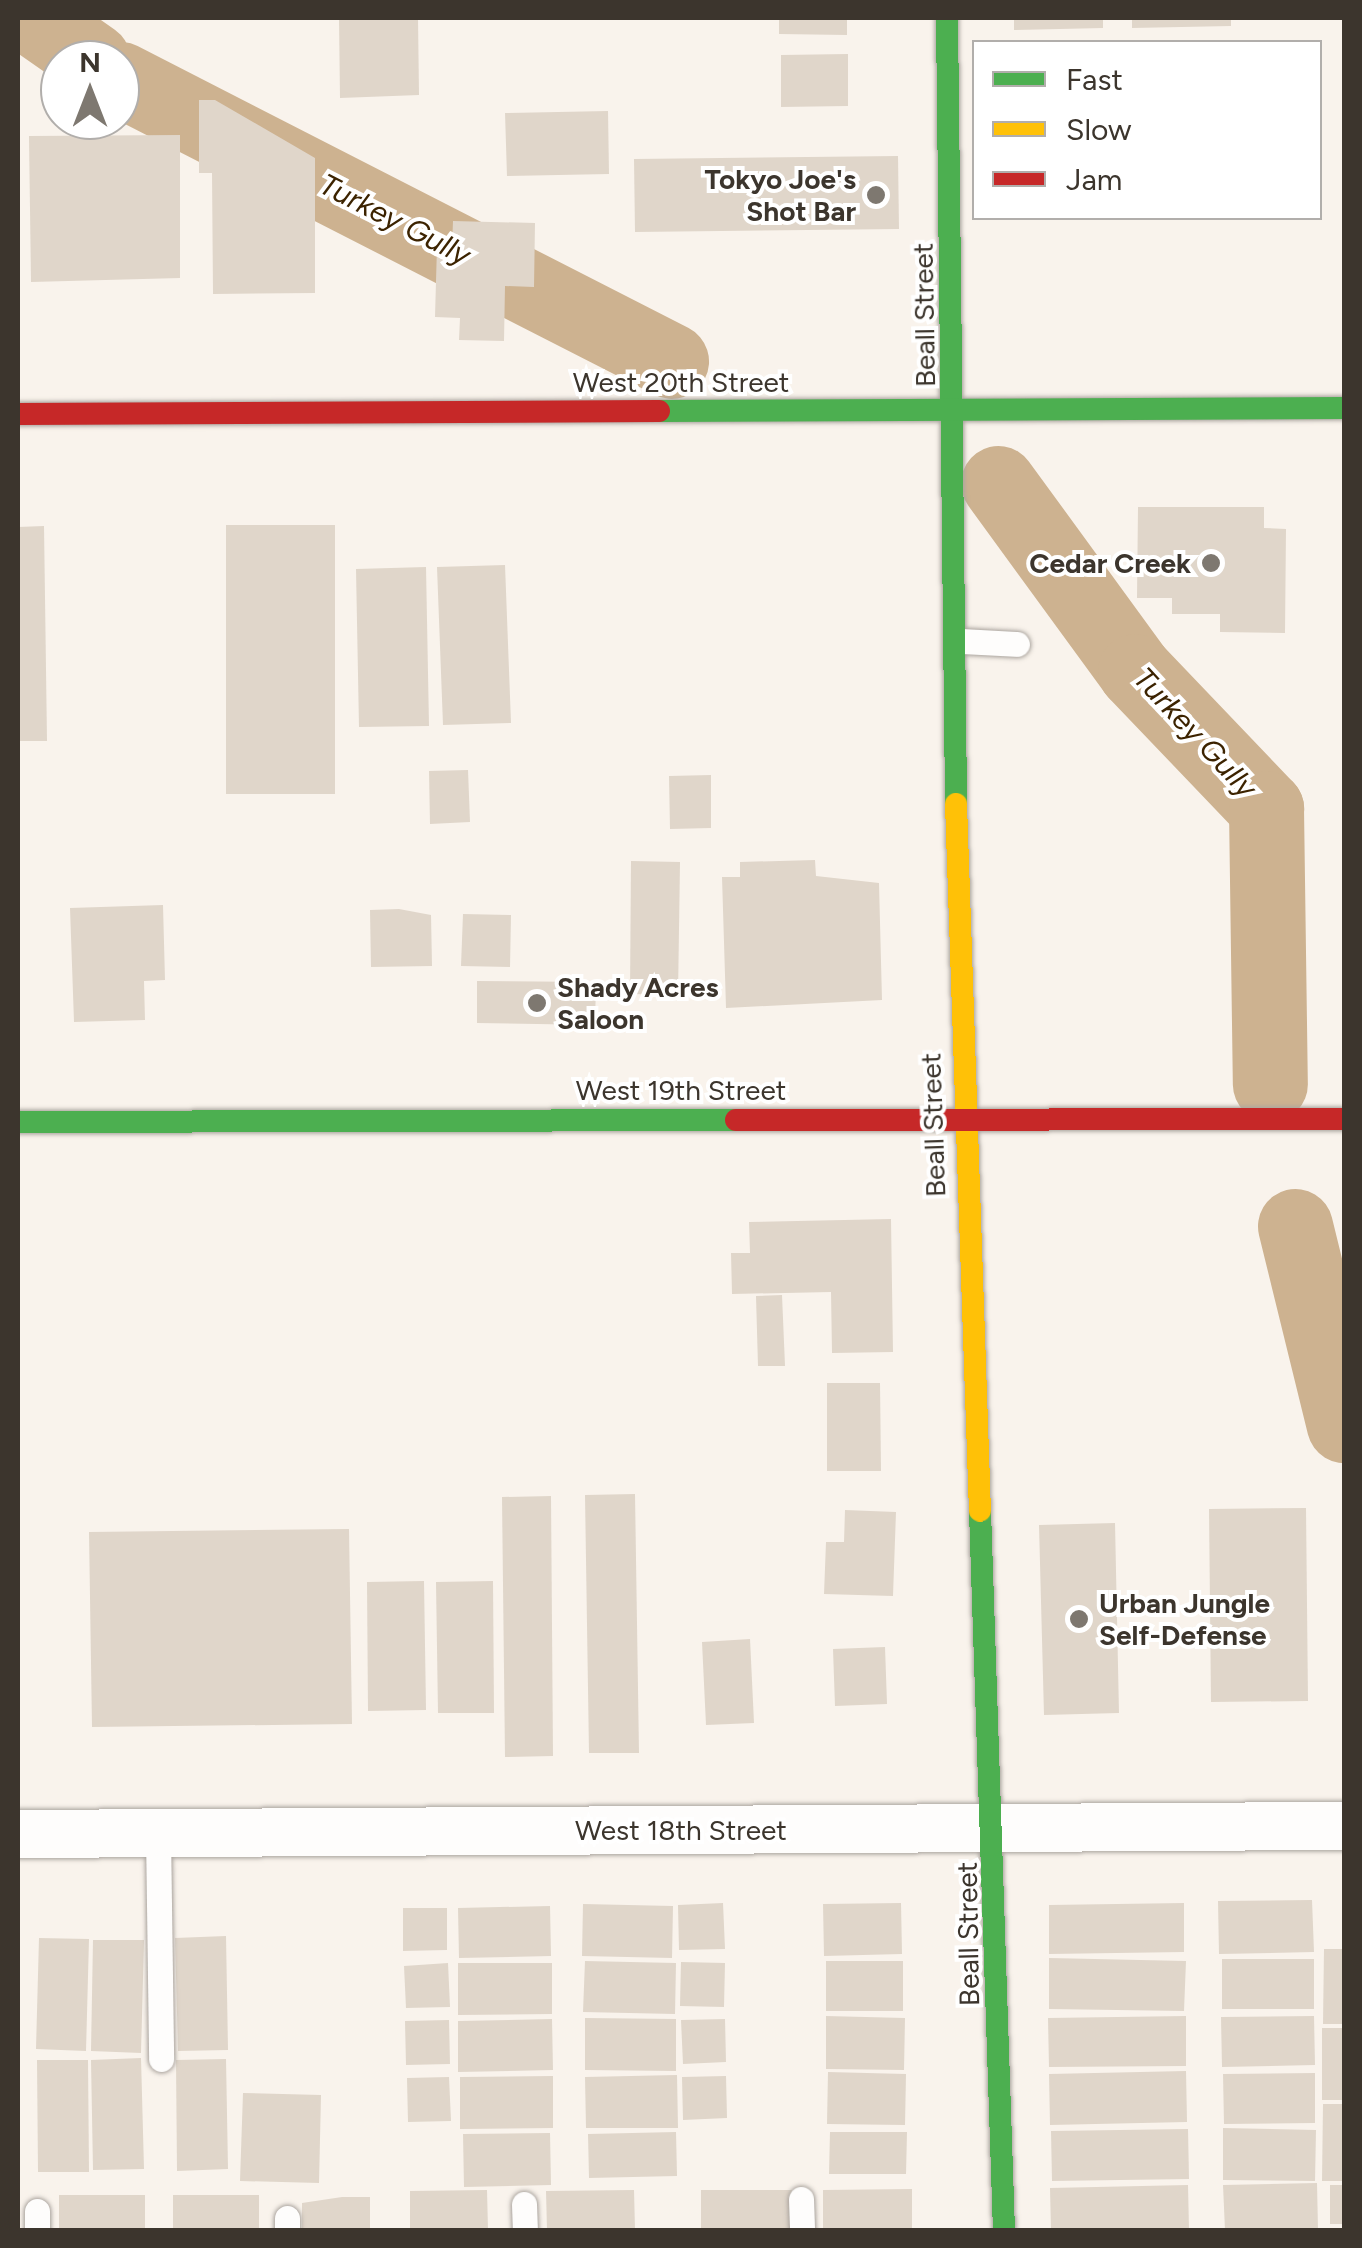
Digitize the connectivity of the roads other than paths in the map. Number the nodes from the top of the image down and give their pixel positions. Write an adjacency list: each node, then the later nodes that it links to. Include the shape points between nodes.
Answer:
1 (947, 18): 3 (street, Beall Street)
2 (1344, 408): 3 (street, West 20th Street)
3 (957, 412): 4 (street, West 20th Street); 5 (street, Beall Street)
4 (18, 414)
5 (960, 641): 6 (lane); 8 (street, Beall Street)
6 (1017, 644)
7 (1344, 1119): 8 (street, West 19th Street)
8 (960, 1120): 9 (street, West 19th Street); 11 (street, Beall Street)
9 (18, 1122)
10 (1344, 1826): 11 (street, West 18th Street)
11 (996, 1828): 12 (street, West 18th Street); 19 (street, Beall Street)
12 (158, 1833): 13 (street, West 18th Street); 14 (lane)
13 (18, 1834)
14 (161, 2059)
15 (801, 2200): 18 (lane)
16 (524, 2204): 17 (lane)
17 (525, 2230)
18 (802, 2230)
19 (1004, 2230)

